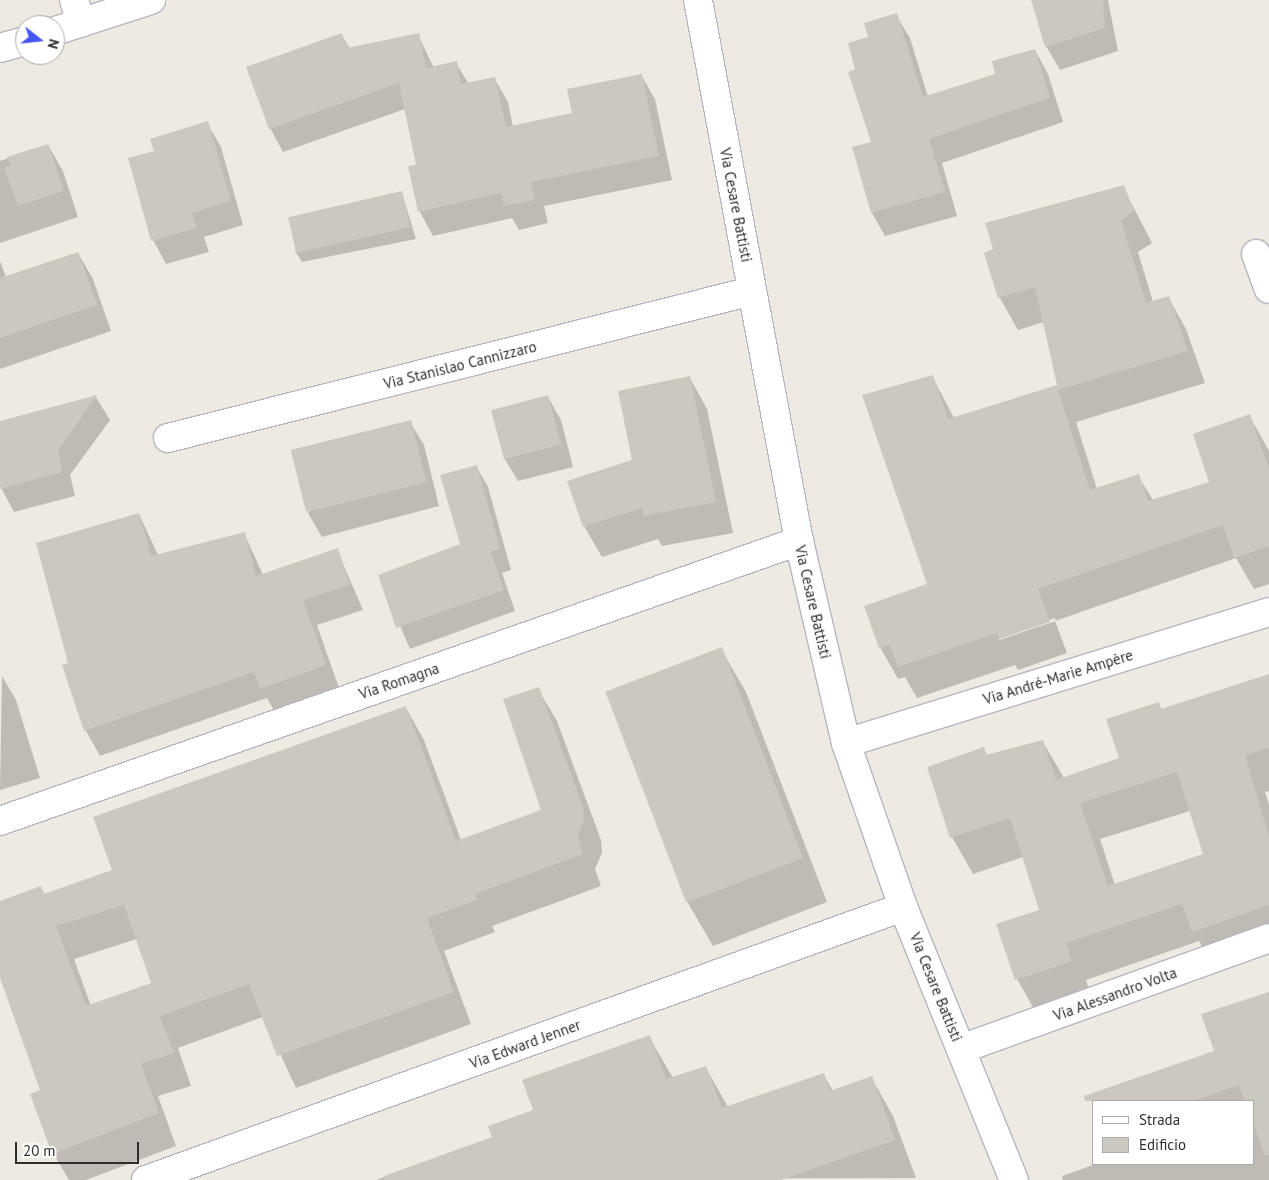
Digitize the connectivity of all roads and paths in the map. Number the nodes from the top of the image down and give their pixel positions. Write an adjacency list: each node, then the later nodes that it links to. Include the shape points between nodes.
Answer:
1 (152, 0): 3 (street)
2 (698, 0): 9 (street, Via Cesare Battisti)
3 (78, 11): 4 (street)
4 (65, 22)
5 (15, 43): 6 (street)
6 (0, 48)
7 (1256, 254): 8 (street)
8 (1269, 289)
9 (752, 291): 10 (street, Via Stanislao Cannizzaro); 11 (street, Via Cesare Battisti)
10 (168, 438)
11 (799, 541): 13 (street, Via Cesare Battisti); 14 (street, Via Romagna)
12 (1269, 612): 13 (street, Via André-Marie Ampère)
13 (846, 742): 15 (street, Via Cesare Battisti)
14 (0, 821)
15 (903, 907): 17 (street, Via Cesare Battisti); 18 (street, Via Edward Jenner)
16 (1269, 938): 17 (street, Via Alessandro Volta)
17 (961, 1049): 19 (street, Via Cesare Battisti)
18 (146, 1180)
19 (1014, 1180)

